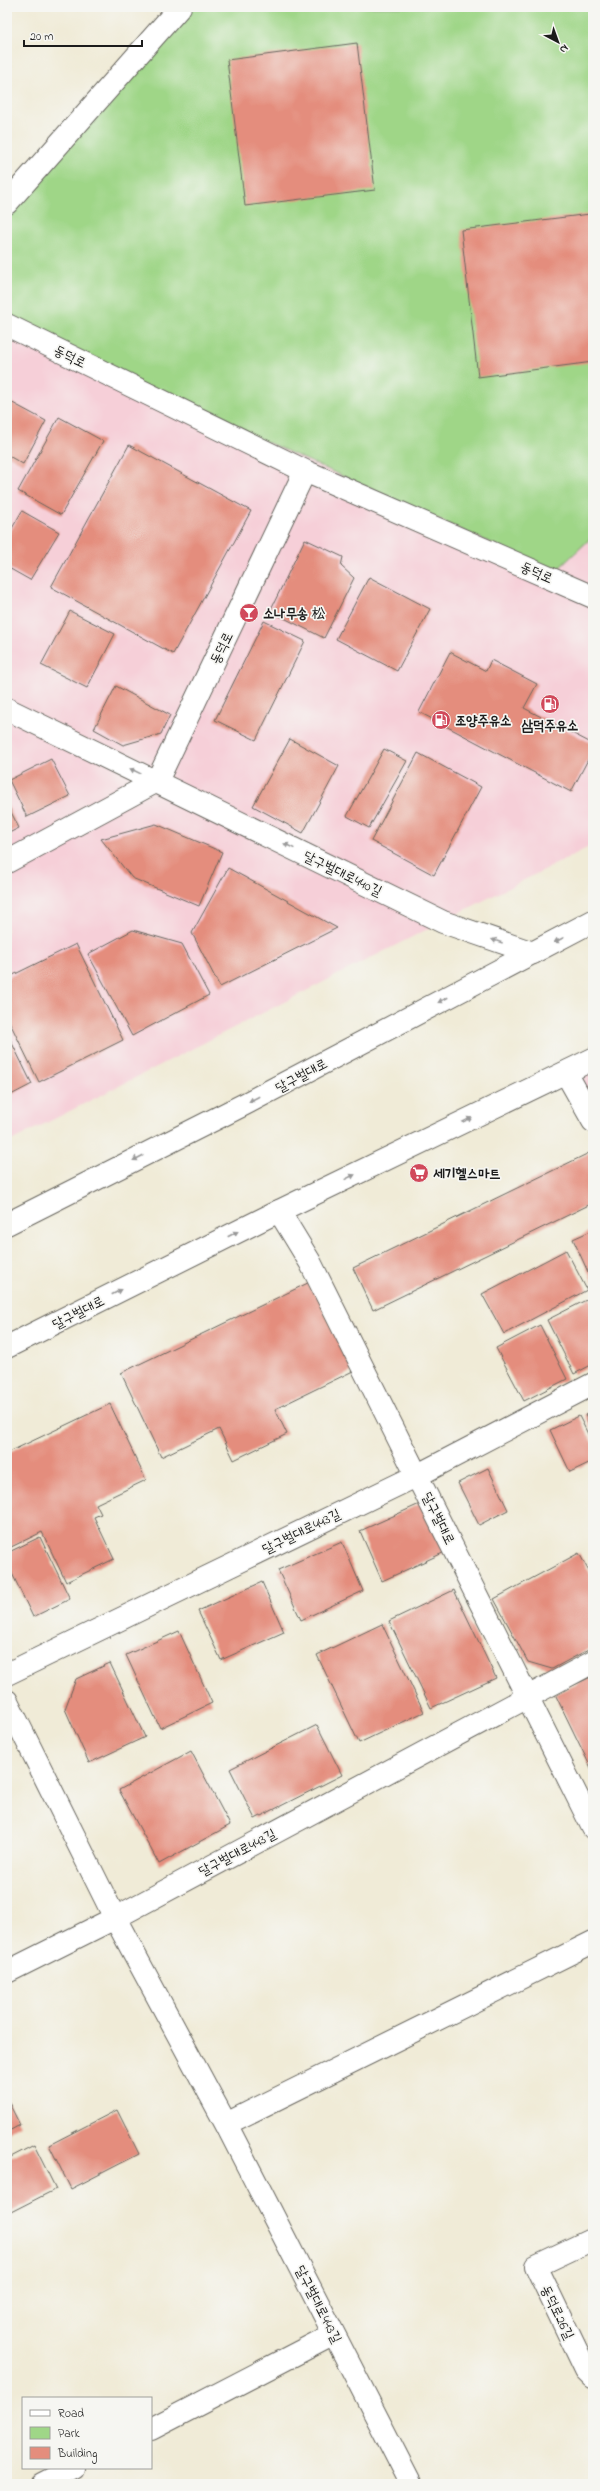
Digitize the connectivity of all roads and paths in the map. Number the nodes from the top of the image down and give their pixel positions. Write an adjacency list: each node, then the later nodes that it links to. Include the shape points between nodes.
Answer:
1 (180, 7): 2 (street)
2 (7, 203)
3 (7, 326): 4 (street, 동덕로)
4 (305, 471): 5 (street, 동덕로); 7 (street, 동덕로)
5 (593, 596)
6 (7, 710): 7 (street, 달구벌대로440길, one-way to 6)
7 (157, 781): 8 (street); 10 (street, 달구벌대로440길, one-way to 7, via 443,922)
8 (7, 862)
9 (593, 922): 10 (street, 달구벌대로, one-way to 10)
10 (534, 953): 15 (street, 달구벌대로, one-way to 15, via 245,1104)
11 (593, 1059): 12 (street, 달구벌대로)
12 (566, 1073): 13 (street); 14 (street, 달구벌대로, one-way to 12)
13 (593, 1121)
14 (279, 1211): 16 (street, 달구벌대로, one-way to 14); 18 (street, 달구벌대로, via 310,1262)
15 (7, 1224)
16 (7, 1347)
17 (593, 1384): 18 (street, 달구벌대로443길)
18 (418, 1475): 20 (street, 달구벌대로443길); 21 (street, 달구벌대로)
19 (593, 1662): 21 (street, 달구벌대로443길)
20 (7, 1674)
21 (527, 1696): 23 (street, 달구벌대로); 24 (street, 달구벌대로443길)
22 (7, 1701): 24 (street, 달구벌대로443길)
23 (593, 1828)
24 (114, 1918): 26 (street); 27 (street, 달구벌대로443길)
25 (593, 1942): 27 (street)
26 (7, 1972)
27 (226, 2124): 29 (street, 달구벌대로443길)
28 (593, 2239): 30 (street, 동덕로26길, via 536,2266 586,2370)
29 (334, 2334): 31 (street); 34 (street, 달구벌대로443길)
30 (593, 2378)
31 (152, 2428)
32 (72, 2469): 33 (street)
33 (43, 2484)
34 (412, 2484)

